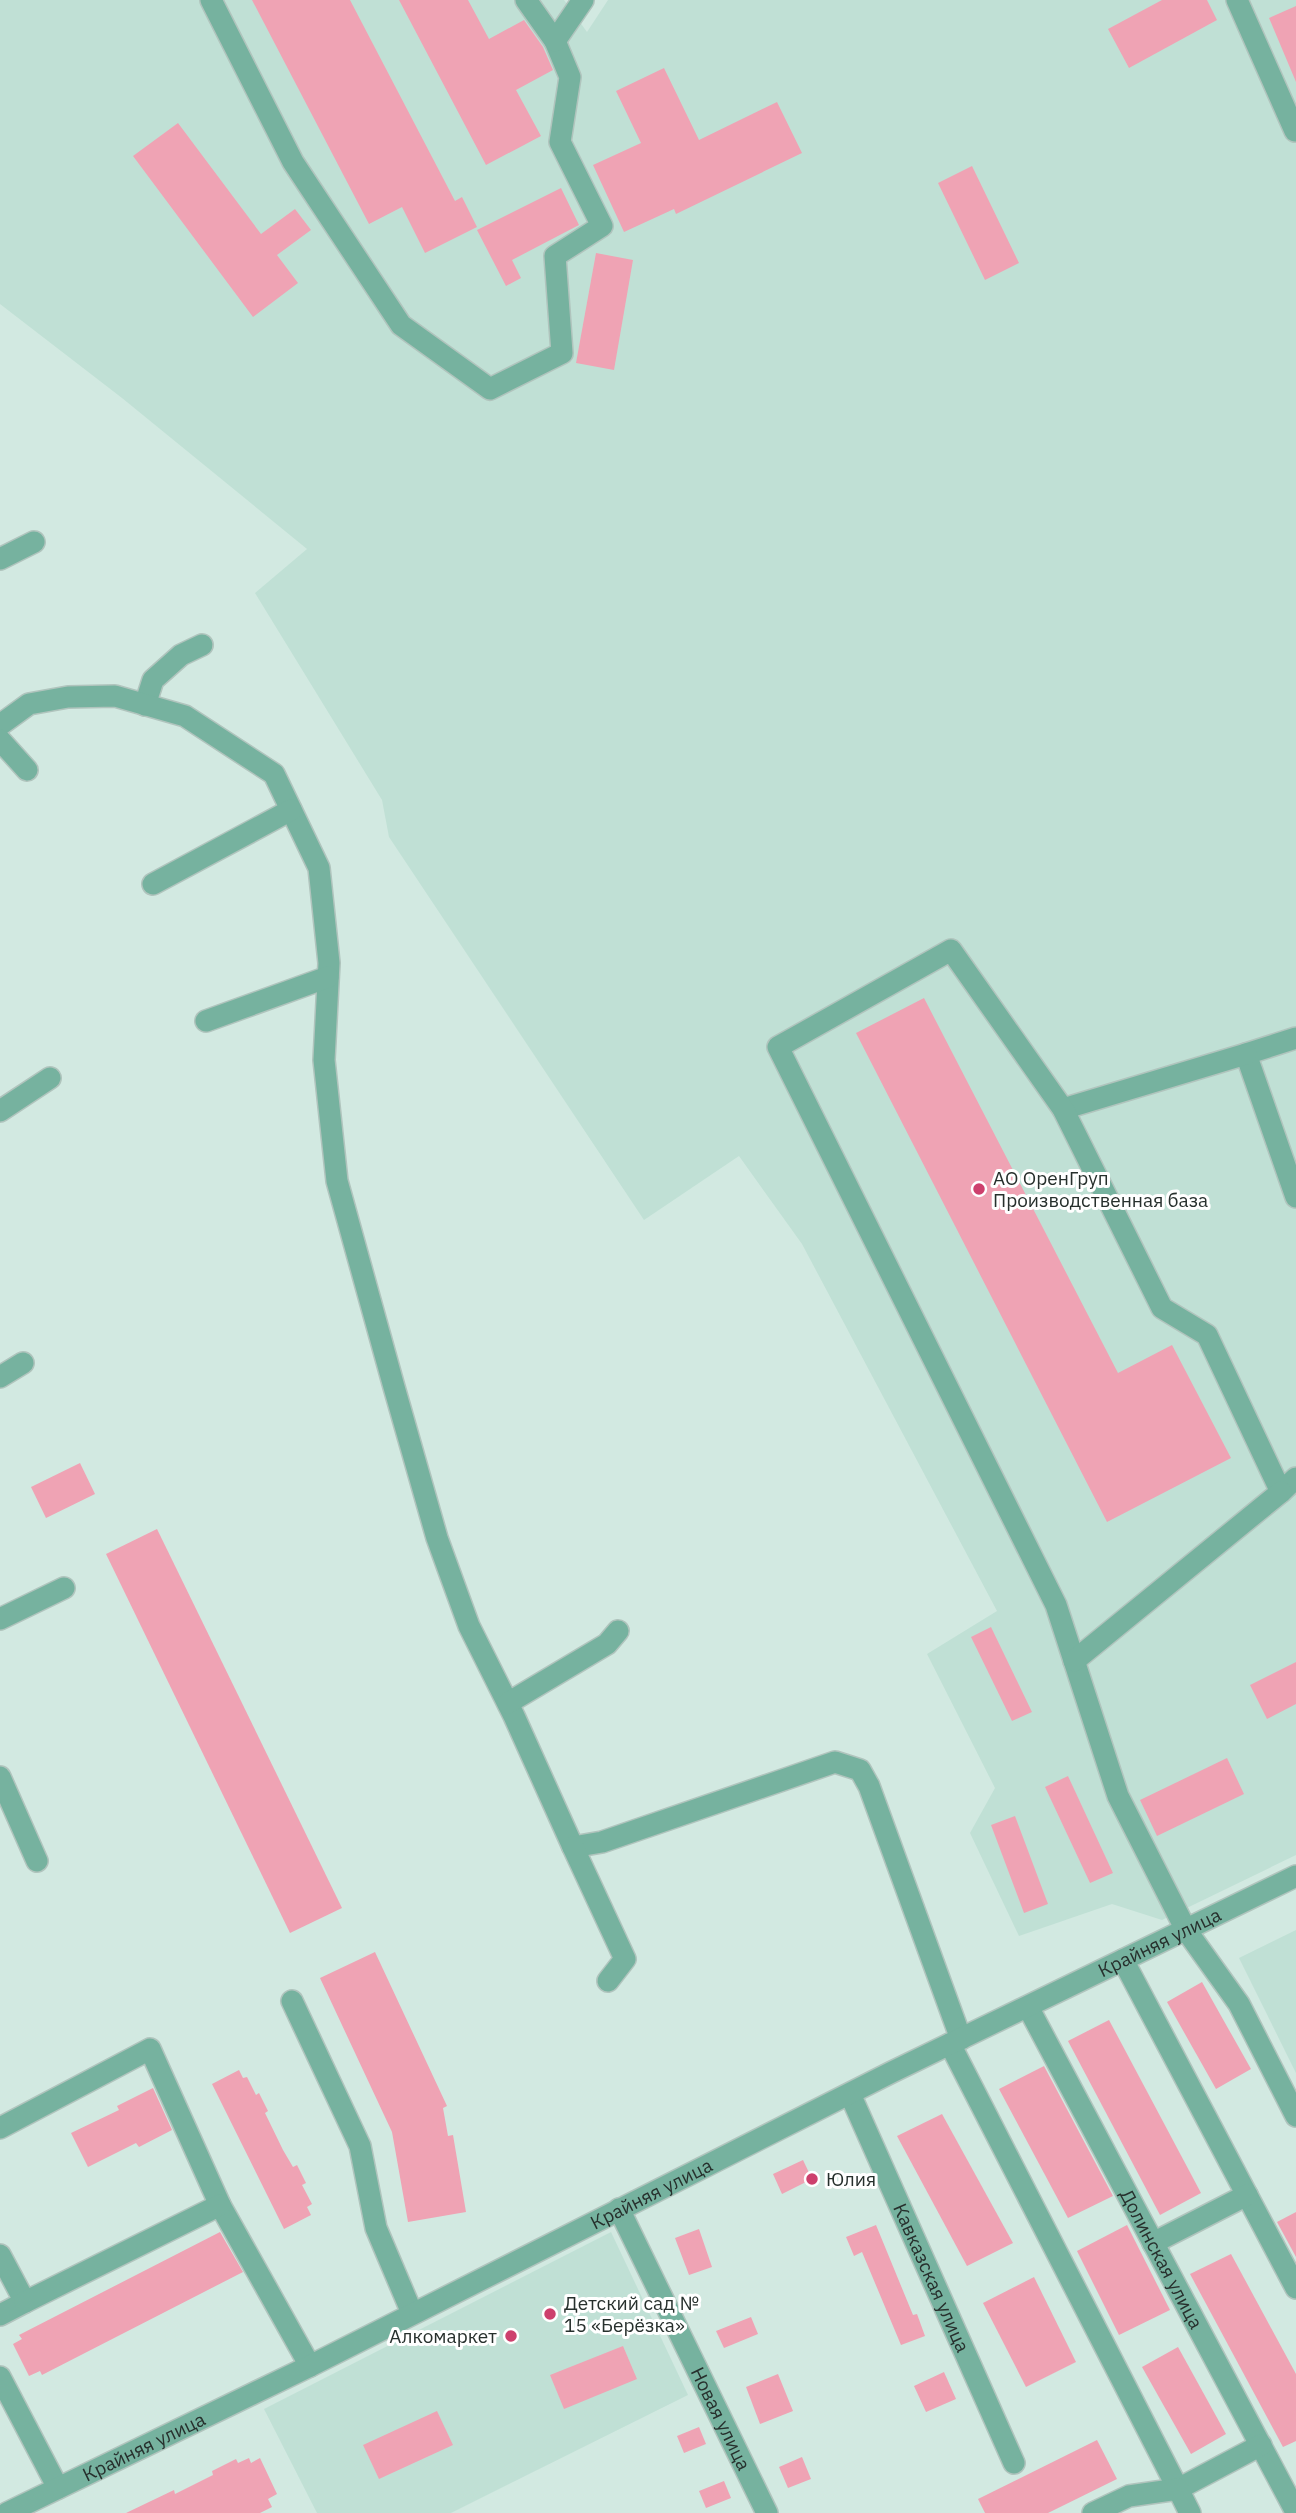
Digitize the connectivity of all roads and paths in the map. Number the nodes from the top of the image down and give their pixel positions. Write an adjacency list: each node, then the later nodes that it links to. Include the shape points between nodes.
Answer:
1 (211, 0): 5 (street, via 293,162 401,325 490,389 562,352 555,256 602,226 560,142 570,77)
2 (526, 0): 5 (street)
3 (1237, 0): 6 (street)
4 (582, 1): 5 (street)
5 (555, 41)
6 (1295, 131)
7 (34, 542): 8 (street)
8 (0, 559)
9 (202, 645): 10 (street, via 181,655 153,680)
10 (145, 705): 11 (street, via 115,696 68,697 29,704); 14 (street, via 185,716 274,774)
11 (0, 725)
12 (0, 740): 13 (street)
13 (27, 770)
14 (291, 810): 15 (street); 16 (street, via 318,868)
15 (153, 884)
16 (328, 977): 17 (street); 31 (street, via 324,1060 337,1181 437,1538 469,1626)
17 (206, 1021)
18 (1296, 1038): 19 (street)
19 (1246, 1054): 21 (street); 23 (street)
20 (50, 1078): 22 (street)
21 (1063, 1109): 26 (street, via 1162,1308 1206,1335); 30 (street, via 951,950 778,1046 1056,1605)
22 (0, 1111)
23 (1296, 1197)
24 (23, 1363): 25 (street)
25 (0, 1377)
26 (1289, 1485): 30 (street)
27 (64, 1588): 28 (street)
28 (0, 1619)
29 (618, 1631): 31 (street, via 607,1644)
30 (1074, 1661): 36 (street, via 1118,1796)
31 (508, 1703): 33 (street)
32 (0, 1777): 34 (street)
33 (573, 1847): 38 (street, via 625,1959); 41 (street, via 602,1842 835,1762 860,1770)
34 (37, 1861)
35 (1296, 1876): 36 (street, Крайняя улица)
36 (1186, 1930): 37 (street, Крайняя улица); 43 (street, via 1239,2004)
37 (1123, 1960): 40 (street, Крайняя улица); 45 (street)
38 (608, 1981)
39 (292, 2001): 52 (street, via 360,2146 376,2228)
40 (1028, 2007): 41 (street, Крайняя улица); 48 (street, Долинская улица)
41 (956, 2042): 42 (street, Крайняя улица); 60 (street)
42 (850, 2094): 47 (street, Крайняя улица); 57 (street, Кавказская улица)
43 (1296, 2116)
44 (0, 2128): 46 (street, via 150,2049)
45 (1247, 2195): 48 (street); 50 (street)
46 (220, 2205): 51 (street); 54 (street)
47 (620, 2209): 52 (street, Крайняя улица); 63 (street, Новая улица)
48 (1153, 2242): 56 (street, Долинская улица)
49 (0, 2255): 51 (street)
50 (1296, 2288)
51 (25, 2302): 53 (street)
52 (412, 2313): 54 (street, Крайняя улица)
53 (0, 2315)
54 (310, 2366): 59 (street, Крайняя улица)
55 (0, 2377): 59 (street)
56 (1261, 2445): 58 (street, Долинская улица); 60 (street)
57 (1014, 2463)
58 (1289, 2482): 61 (street, Долинская улица)
59 (58, 2488): 62 (street, Крайняя улица)
60 (1178, 2489): 64 (street, via 1129,2496); 65 (street)
61 (1296, 2512)
62 (7, 2513)
63 (767, 2513)
64 (1093, 2513)
65 (1190, 2513)

